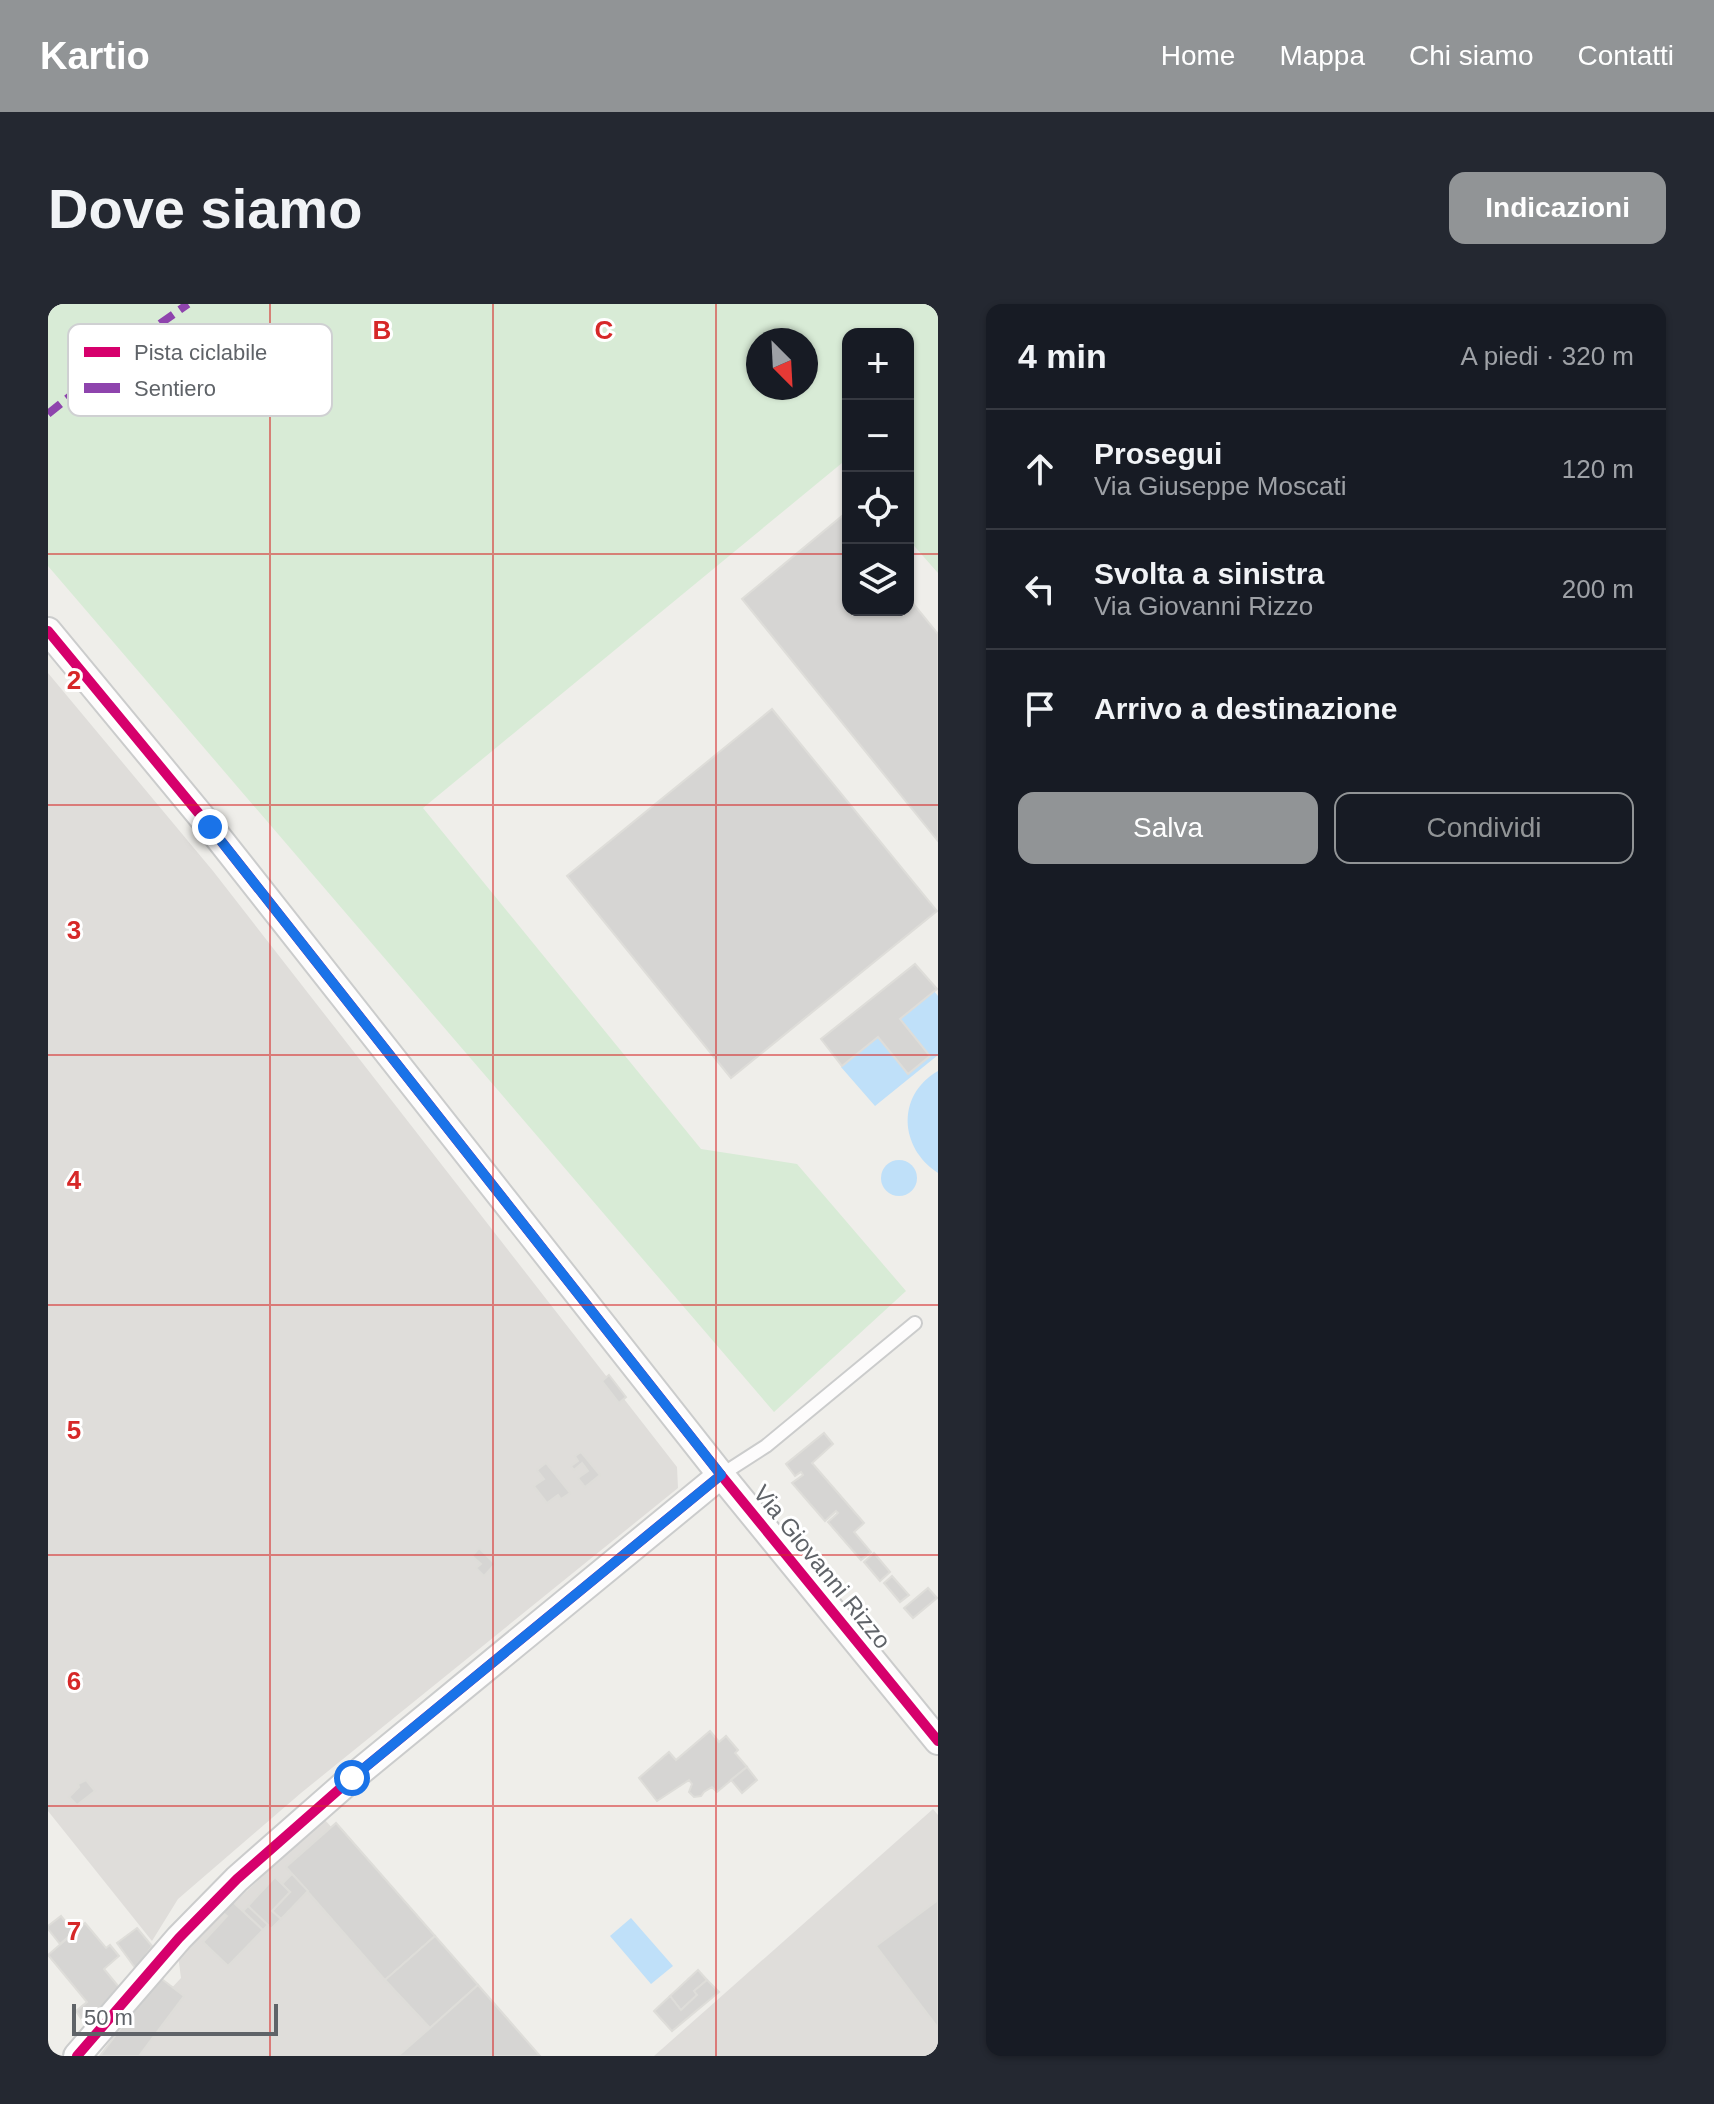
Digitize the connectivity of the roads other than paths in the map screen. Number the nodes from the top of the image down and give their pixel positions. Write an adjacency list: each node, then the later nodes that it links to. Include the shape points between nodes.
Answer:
1 (48, 631): 3 (street, Via Giovanni Rizzo, via 210,827)
2 (915, 1323): 3 (lane, via 766,1446)
3 (721, 1475): 4 (street, Via Giovanni Rizzo); 5 (street, via 237,1879)
4 (938, 1741)
5 (77, 2056)

